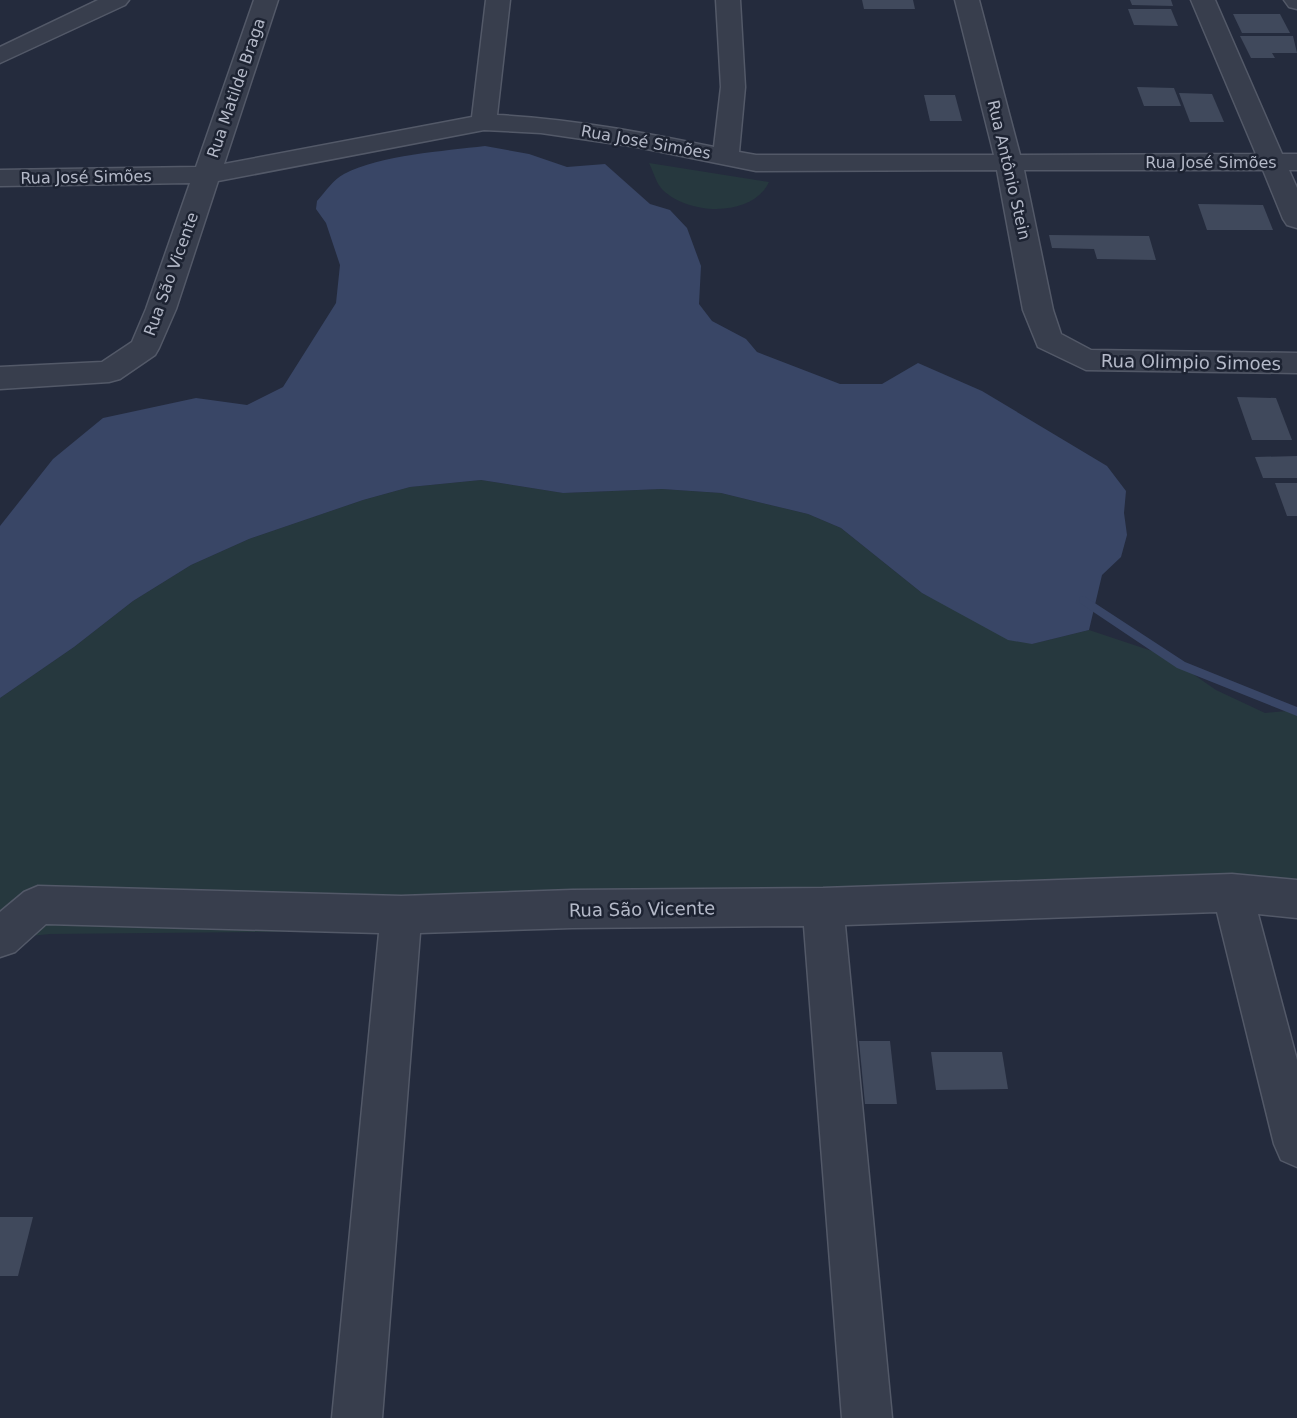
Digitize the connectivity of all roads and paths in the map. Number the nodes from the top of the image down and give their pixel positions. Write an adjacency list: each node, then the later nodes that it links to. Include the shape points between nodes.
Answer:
1 (117, 0): 7 (street)
2 (266, 0): 12 (street, Rua Matilde Braga)
3 (498, 0): 8 (street)
4 (728, 0): 9 (street, via 733,87)
5 (967, 0): 10 (street, Rua Antônio Stein)
6 (1203, 0): 11 (street)
7 (1, 52)
8 (484, 122): 9 (street, Rua José Simões, via 555,127); 12 (street, Rua José Simões)
9 (726, 156): 10 (street, Rua José Simões, via 756,163)
10 (1009, 162): 11 (street, Rua José Simões); 15 (street, Rua Antônio Stein)
11 (1285, 162): 14 (street)
12 (206, 176): 13 (street, Rua José Simões); 17 (street, Rua São Vicente, via 144,348 109,372)
13 (0, 178)
14 (1297, 219)
15 (1048, 340): 16 (street, Rua Olimpio Simoes, via 1086,360)
16 (1297, 363)
17 (0, 378)
18 (1232, 893): 19 (street, Rua São Vicente); 20 (street, Rua São Vicente); 23 (street)
19 (1297, 899)
20 (823, 907): 21 (street, Rua São Vicente); 25 (street)
21 (401, 915): 22 (street, Rua São Vicente, via 38,905); 24 (street)
22 (0, 938)
23 (1297, 1144)
24 (358, 1418)
25 (867, 1418)

